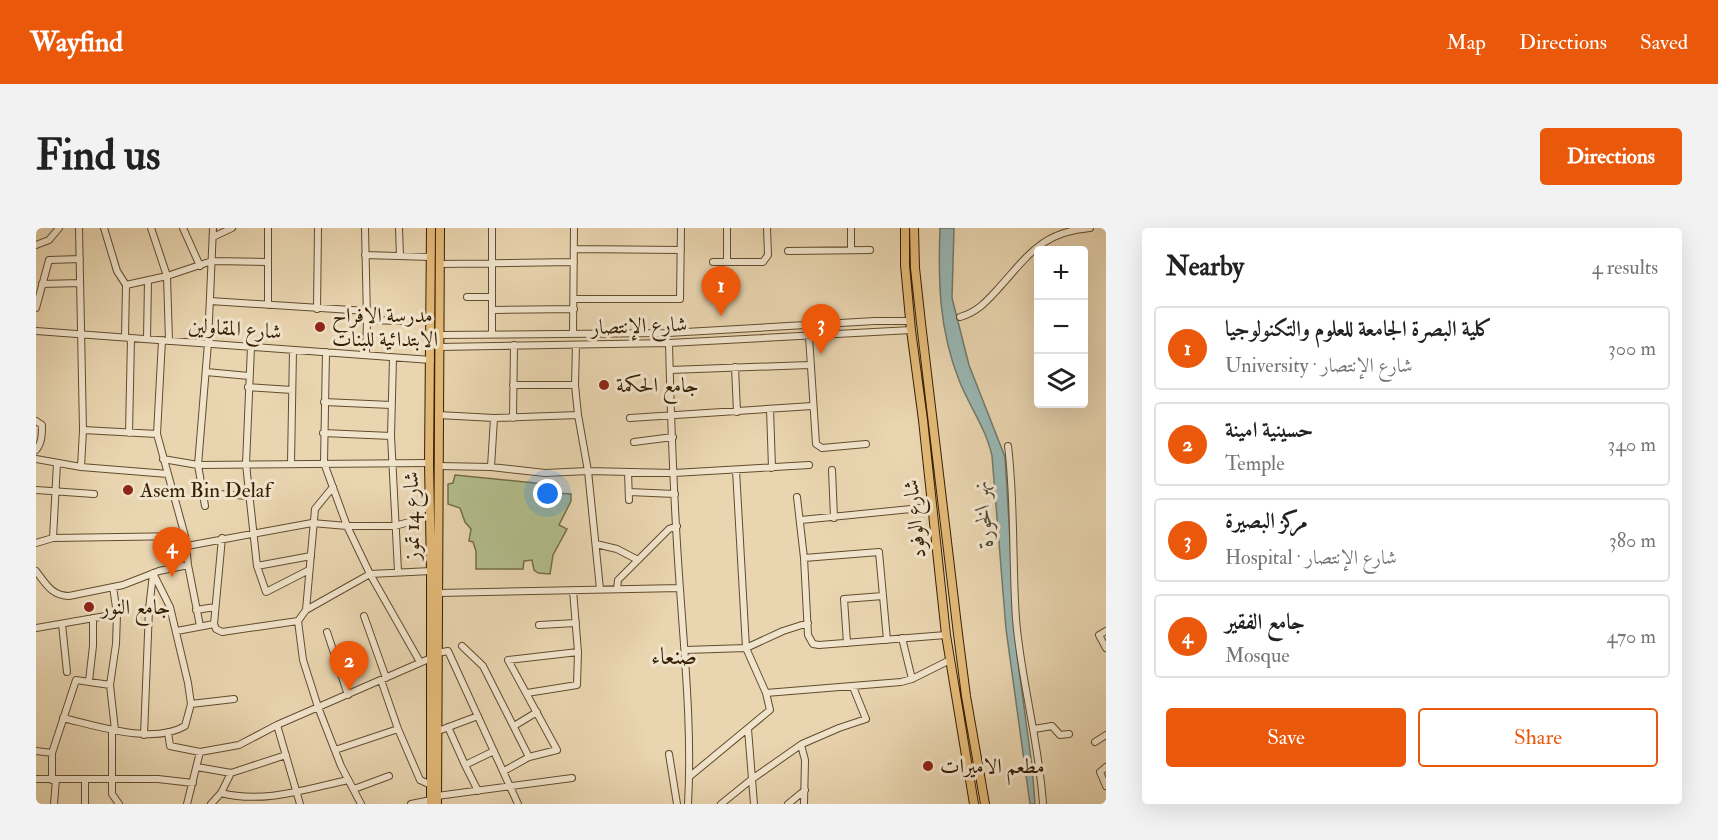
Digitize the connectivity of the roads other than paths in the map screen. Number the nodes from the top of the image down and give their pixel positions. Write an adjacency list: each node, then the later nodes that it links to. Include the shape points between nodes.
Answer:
1 (59, 228): 24 (street, via 49,240)
2 (80, 228): 33 (street)
3 (104, 228): 46 (street, via 117,271)
4 (151, 228): 42 (street)
5 (183, 228): 41 (street)
6 (213, 228): 23 (street)
7 (232, 228): 23 (street)
8 (268, 228): 35 (street)
9 (318, 228): 53 (street)
10 (365, 228): 30 (street)
11 (399, 228): 31 (street)
12 (431, 228): 32 (main road, شارع 14 تموز)
13 (440, 228): 39 (main road, شارع 14 تموز)
14 (492, 228): 40 (street)
15 (574, 228): 25 (street)
16 (681, 228): 26 (street)
17 (727, 228): 38 (street)
18 (767, 228): 38 (street, via 765,260)
19 (851, 228): 27 (street)
20 (904, 228): 61 (main road, شارع الوفود)
21 (914, 228): 284 (main road, شارع الوفود, via 915,268 958,634)
22 (1090, 228): 57 (street, via 1069,230 1047,239 985,304)
23 (213, 237): 34 (street)
24 (36, 245)
25 (574, 249): 26 (street); 36 (street)
26 (681, 250): 49 (street, via 680,299)
27 (851, 250): 28 (street); 29 (street)
28 (870, 250)
29 (788, 251)
30 (365, 255): 31 (street); 55 (street)
31 (400, 256): 32 (street)
32 (431, 256): 84 (main road, شارع 14 تموز)
33 (80, 259): 44 (street); 45 (street, via 49,260)
34 (212, 261): 35 (street); 41 (street); 50 (street)
35 (267, 262): 51 (street)
36 (573, 262): 40 (street); 49 (street)
37 (713, 262): 38 (street)
38 (727, 262)
39 (440, 264): 40 (street); 67 (main road, شارع 14 تموز)
40 (492, 264): 48 (street)
41 (200, 266): 42 (street)
42 (167, 276): 43 (street); 72 (street)
43 (148, 280): 46 (street); 71 (street)
44 (80, 283): 45 (street); 64 (street)
45 (42, 284): 52 (street)
46 (126, 285): 70 (street)
47 (467, 297): 48 (street)
48 (492, 297): 56 (street)
49 (574, 299): 54 (street)
50 (210, 301): 51 (street); 74 (street)
51 (268, 305): 53 (street)
52 (36, 308)
53 (317, 309): 55 (street)
54 (574, 309): 56 (street); 66 (street)
55 (367, 310): 58 (street)
56 (492, 310): 65 (street)
57 (960, 317)
58 (368, 320): 59 (street); 82 (street)
59 (401, 321)
60 (875, 321): 61 (street, شارع الإنتصار); 62 (street); 66 (street, شارع الإنتصار, via 668,333)
61 (910, 326): 62 (street, شارع الإنتصار); 146 (main road, شارع الوفود)
62 (875, 330): 69 (street, شارع الإنتصار)
63 (36, 331): 64 (street, شارع المقاولين)
64 (80, 334): 70 (street, شارع المقاولين); 106 (street)
65 (492, 334): 66 (street, شارع الإنتصار); 68 (street, شارع الإنتصار)
66 (573, 334)
67 (439, 335): 68 (street, شارع الإنتصار); 79 (main road, شارع 14 تموز)
68 (470, 335): 77 (street)
69 (808, 336): 73 (street, شارع الإنتصار); 85 (street)
70 (128, 338): 71 (street, شارع المقاولين); 107 (street)
71 (147, 339): 72 (street, شارع المقاولين)
72 (166, 340): 74 (street, شارع المقاولين); 109 (street)
73 (669, 343): 76 (street, شارع الإنتصار); 87 (street)
74 (208, 344): 78 (street, شارع المقاولين); 88 (street)
75 (514, 345): 76 (street, شارع الإنتصار); 77 (street, شارع الإنتصار); 90 (street)
76 (576, 345): 91 (street)
77 (470, 346): 79 (street, شارع الإنتصار)
78 (251, 347): 80 (street, شارع المقاولين); 89 (street)
79 (439, 347): 99 (main road, شارع 14 تموز)
80 (293, 350): 81 (street, شارع المقاولين); 93 (street)
81 (326, 352): 82 (street, شارع المقاولين); 94 (street)
82 (366, 356): 83 (street, شارع المقاولين)
83 (393, 358): 84 (street, شارع المقاولين); 95 (street)
84 (431, 360): 121 (main road, شارع 14 تموز)
85 (809, 365): 86 (street); 96 (street)
86 (735, 367): 87 (street); 98 (street)
87 (670, 370): 101 (street)
88 (206, 372): 89 (street); 124 (street)
89 (249, 376): 92 (street)
90 (513, 385): 91 (street); 103 (street)
91 (575, 385): 100 (street)
92 (248, 387): 93 (street); 122 (street)
93 (292, 390): 119 (street)
94 (324, 402): 95 (street); 108 (street)
95 (391, 405): 110 (street)
96 (812, 406): 97 (street); 113 (street, via 818,446)
97 (770, 409): 98 (street); 129 (street)
98 (737, 412): 101 (street)
99 (438, 415): 102 (street); 126 (main road, شارع 14 تموز)
100 (578, 415): 103 (street); 132 (street)
101 (672, 416): 104 (street); 111 (street)
102 (494, 418): 103 (street); 128 (street)
103 (513, 418)
104 (630, 418)
105 (36, 421): 115 (street, via 42,425 42,435)
106 (83, 430): 107 (street); 127 (street)
107 (129, 433): 109 (street)
108 (323, 433): 110 (street); 120 (street)
109 (157, 434): 117 (street)
110 (390, 436): 123 (street)
111 (673, 437): 112 (street); 134 (street)
112 (634, 442)
113 (866, 444)
114 (1008, 446): 227 (street, via 1016,620)
115 (36, 450)
116 (36, 459): 118 (street)
117 (163, 459): 124 (street); 135 (street)
118 (57, 463): 127 (street); 138 (street)
119 (291, 463): 120 (street); 122 (street)
120 (324, 463): 123 (street); 136 (street)
121 (429, 463): 123 (street); 144 (main road, شارع 14 تموز)
122 (246, 464): 124 (street); 142 (street)
123 (392, 464): 152 (street)
124 (198, 465): 139 (street)
125 (809, 465): 129 (street)
126 (439, 466): 128 (street); 176 (main road, شارع 14 تموز)
127 (81, 467): 135 (street)
128 (491, 467): 132 (street, via 545,473)
129 (772, 468): 130 (street)
130 (736, 470): 134 (street); 200 (street)
131 (832, 470): 147 (street)
132 (588, 471): 133 (street); 158 (street)
133 (628, 472): 134 (street); 141 (street, via 629,496)
134 (674, 473): 141 (street)
135 (168, 474): 154 (street)
136 (333, 487): 149 (street, via 317,505); 151 (street)
137 (36, 490): 138 (street)
138 (55, 491): 140 (street); 155 (street)
139 (203, 492): 142 (street); 145 (street)
140 (94, 494)
141 (675, 494): 150 (street)
142 (250, 496): 153 (street)
143 (797, 497): 148 (street)
144 (430, 504): 152 (street, via 409,522); 167 (main road, شارع 14 تموز)
145 (205, 506)
146 (931, 507): 147 (street); 195 (main road, شارع الوفود)
147 (834, 518): 148 (street)
148 (801, 520): 161 (street)
149 (312, 523): 151 (street); 153 (street); 160 (street)
150 (677, 525): 162 (street); 172 (street)
151 (347, 526): 152 (street); 170 (street)
152 (395, 526): 166 (street)
153 (255, 534): 156 (street); 164 (street)
154 (185, 536): 155 (street); 159 (street)
155 (53, 538): 157 (street)
156 (222, 538): 159 (street); 178 (street)
157 (36, 543)
158 (596, 544): 162 (street); 175 (street)
159 (187, 546): 163 (street)
160 (310, 556): 164 (street); 165 (street)
161 (804, 558): 177 (street, via 879,552); 186 (street)
162 (638, 560): 173 (street, via 618,580)
163 (188, 565): 169 (street); 179 (street)
164 (257, 566): 165 (street, via 266,592)
165 (309, 570): 180 (street)
166 (398, 571): 167 (street); 170 (street)
167 (432, 572): 204 (main road, شارع 14 تموز)
168 (37, 573): 171 (street, via 61,596)
169 (153, 573): 171 (street); 192 (street); 232 (street)
170 (370, 574): 180 (street); 206 (street)
171 (113, 587): 181 (street)
172 (680, 588): 173 (street); 202 (street)
173 (617, 589): 175 (street)
174 (573, 590): 175 (street); 176 (street); 185 (street)
175 (600, 590)
176 (439, 593): 204 (main road, شارع 14 تموز)
177 (883, 596): 197 (street); 198 (street, via 844,599)
178 (215, 607): 179 (street); 188 (street)
179 (196, 610): 190 (street)
180 (306, 610): 184 (street)
181 (117, 614): 183 (street); 211 (street)
182 (364, 616): 208 (street)
183 (93, 618): 187 (street); 210 (street)
184 (298, 621): 188 (street, via 222,632); 218 (street, via 303,660)
185 (576, 623): 189 (street); 203 (street)
186 (808, 623): 198 (street, via 813,644); 200 (street)
187 (62, 624): 191 (street); 207 (street)
188 (214, 624): 190 (street)
189 (539, 625)
190 (200, 626): 192 (street)
191 (36, 628)
192 (177, 631): 217 (street)
193 (1106, 631): 201 (street, via 1099,635)
194 (327, 632): 215 (street)
195 (946, 635): 196 (street); 205 (main road, شارع الوفود)
196 (902, 638): 197 (street); 209 (street)
197 (887, 640): 198 (street)
198 (847, 643)
199 (462, 646): 223 (street, via 483,666)
200 (746, 648): 202 (street); 214 (street)
201 (1106, 648)
202 (685, 650): 250 (street)
203 (578, 652): 213 (street, via 577,685); 213 (street, via 508,660)
204 (434, 655): 206 (street); 220 (street, via 448,651); 229 (main road, شارع 14 تموز); 259 (main road, شارع 14 تموز)
205 (950, 660): 209 (street); 283 (main road, شارع الوفود)
206 (420, 662): 208 (street)
207 (67, 672)
208 (383, 679): 215 (street); 225 (street)
209 (912, 679): 212 (street)
210 (89, 681): 211 (street); 221 (street, via 76,680)
211 (110, 685): 228 (street)
212 (853, 687): 214 (street); 235 (street, via 866,719)
213 (527, 693): 219 (street)
214 (766, 693): 226 (street, via 770,710)
215 (348, 695): 218 (street)
216 (234, 699): 217 (street)
217 (191, 704): 230 (street, via 185,726)
218 (318, 707): 222 (street); 237 (street)
219 (537, 712): 223 (street); 243 (street, via 557,750)
220 (478, 716): 224 (street); 238 (street)
221 (63, 718): 228 (street); 240 (street)
222 (277, 725): 239 (street, via 239,745); 242 (street)
223 (514, 726): 243 (street)
224 (448, 728): 229 (street); 244 (street)
225 (398, 729): 237 (street); 259 (street, via 420,780)
226 (748, 729): 250 (street); 254 (street)
227 (1034, 729): 231 (street, via 1052,726 1060,735); 285 (street)
228 (114, 730): 232 (street); 256 (street)
229 (438, 731): 267 (main road, شارع 14 تموز)
230 (168, 732): 232 (street); 239 (street, via 170,746)
231 (1069, 734)
232 (144, 735)
233 (1106, 735): 234 (street)
234 (1095, 742)
235 (801, 745): 254 (street); 263 (street)
236 (36, 750): 240 (street)
237 (334, 750): 257 (street)
238 (494, 751): 244 (street); 247 (street)
239 (200, 752): 245 (street)
240 (52, 753): 253 (street)
241 (669, 754): 277 (street)
242 (286, 755): 248 (street); 265 (street)
243 (530, 757): 247 (street)
244 (465, 765): 264 (street)
245 (198, 766): 248 (street); 258 (street)
246 (1106, 766): 260 (street, via 1100,772)
247 (504, 771): 261 (street)
248 (231, 773): 266 (street)
249 (389, 776): 262 (street)
250 (689, 777): 278 (street)
251 (572, 778): 261 (street)
252 (36, 779): 253 (street)
253 (54, 779): 255 (street); 268 (street)
254 (752, 779): 279 (street); 280 (street)
255 (85, 780): 256 (street); 269 (street)
256 (112, 780): 258 (street, via 158,778); 270 (street, via 112,794)
257 (348, 780): 262 (street); 265 (street)
258 (193, 783): 271 (street)
259 (430, 785): 267 (main road, شارع 14 تموز)
260 (1106, 786)
261 (510, 787): 264 (street); 276 (street)
262 (354, 789): 274 (street)
263 (805, 790): 281 (street); 282 (street)
264 (478, 791): 267 (street)
265 (296, 792): 266 (street, via 264,799); 273 (street)
266 (221, 793): 272 (street)
267 (433, 802): 275 (street)
268 (54, 804)
269 (86, 804)
270 (118, 804)
271 (187, 804)
272 (211, 804)
273 (300, 804)
274 (361, 804)
275 (411, 804)
276 (518, 804)
277 (677, 804)
278 (688, 804)
279 (721, 804)
280 (754, 804)
281 (788, 804)
282 (804, 804)
283 (974, 804)
284 (985, 804)
285 (1042, 804)

